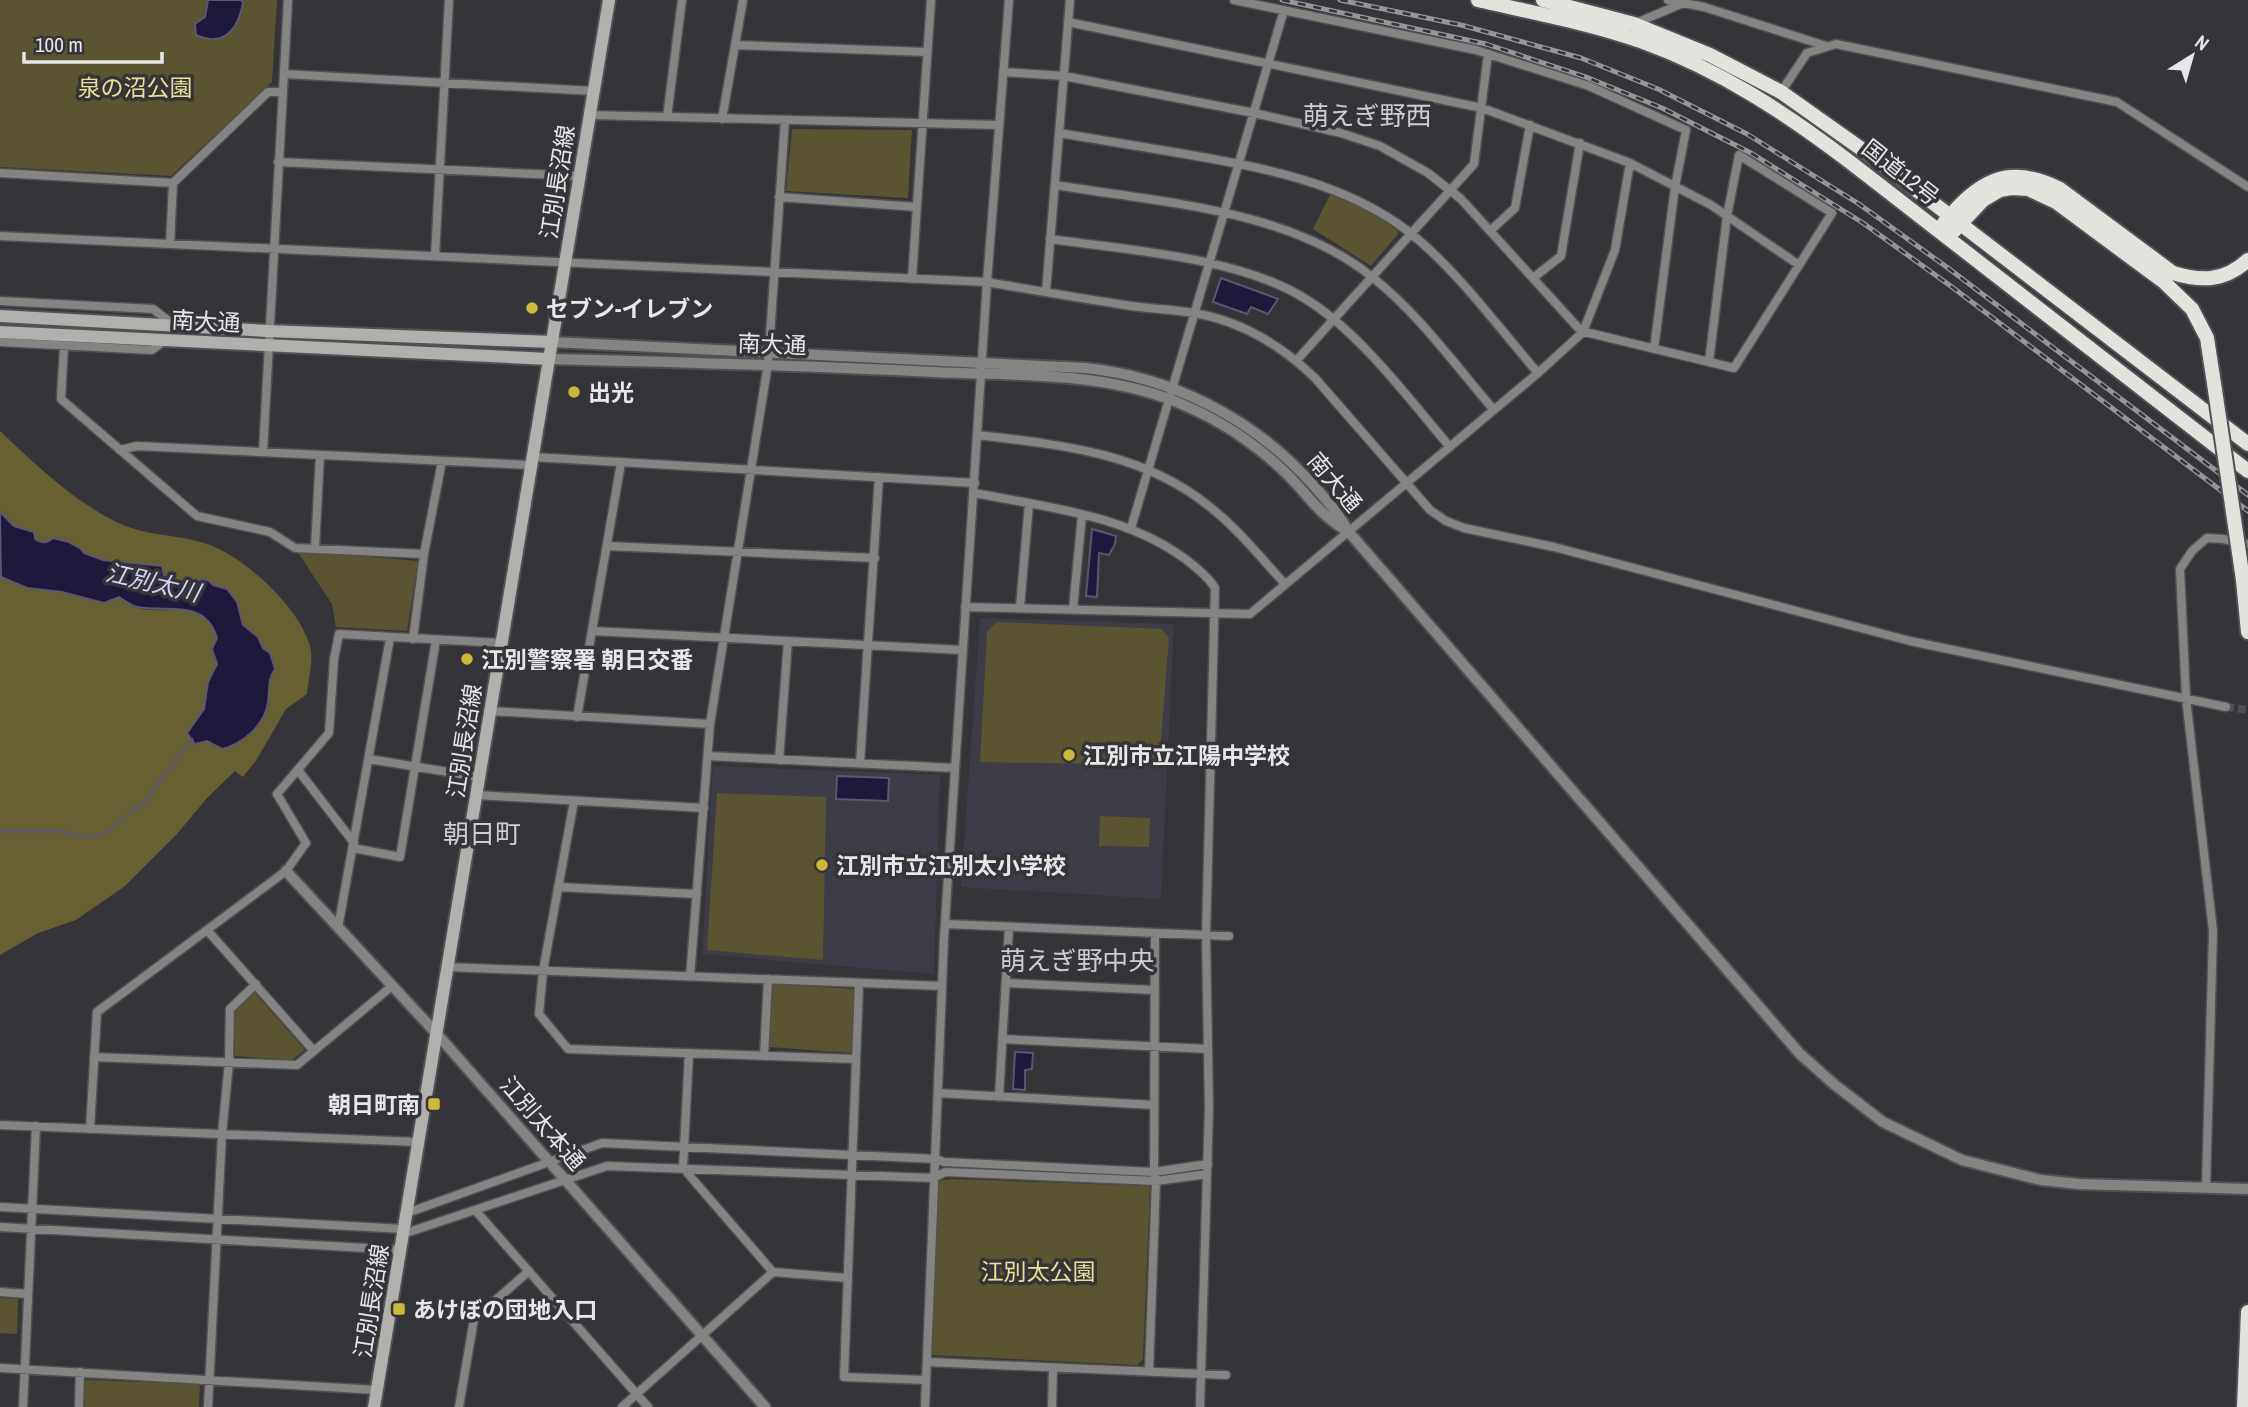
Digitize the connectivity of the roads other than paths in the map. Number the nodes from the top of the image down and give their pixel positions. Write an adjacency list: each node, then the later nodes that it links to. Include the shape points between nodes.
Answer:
1 (288, 0): 23 (street)
2 (449, 0): 25 (street)
3 (609, 0): 26 (main road, 江別長沼線)
4 (682, 0): 32 (street)
5 (743, 0): 17 (street)
6 (930, 0): 19 (street)
7 (1009, 0): 22 (street)
8 (1070, 0): 15 (street)
9 (1234, 0): 14 (street)
10 (1478, 0): 58 (highway, 国道12号, via 1620,35 1730,81 1808,130)
11 (1543, 0): 16 (highway, 国道12号)
12 (1668, 0): 13 (street)
13 (1683, 3): 16 (street); 18 (street)
14 (1284, 10): 20 (street); 21 (street)
15 (1068, 22): 21 (street); 24 (street)
16 (1634, 24): 28 (highway, 国道12号, via 1710,55)
17 (735, 45): 19 (street); 33 (street)
18 (1827, 47): 28 (street, via 1807,53); 49 (street, via 1836,44 2117,102)
19 (927, 52): 35 (street)
20 (1488, 54): 29 (street); 48 (street, via 1589,86 1686,130)
21 (1269, 63): 29 (street); 30 (street)
22 (1003, 72): 24 (street); 36 (street)
23 (284, 74): 25 (street); 27 (street)
24 (1064, 76): 30 (street); 38 (street)
25 (445, 82): 26 (street); 43 (street)
26 (594, 91): 31 (main road, 江別長沼線)
27 (283, 92): 40 (street); 46 (street, via 268,92)
28 (1781, 92): 55 (highway, 国道12号)
29 (1482, 108): 37 (street); 50 (street, via 1474,164)
30 (1254, 113): 41 (street); 50 (street, via 1367,141 1409,160)
31 (590, 116): 32 (street); 45 (main road, 江別長沼線)
32 (667, 117): 33 (street)
33 (722, 119): 34 (street)
34 (785, 120): 35 (street); 51 (street)
35 (923, 124): 36 (street); 52 (street)
36 (999, 125): 72 (street)
37 (1530, 125): 39 (street); 56 (street, via 1515,208)
38 (1059, 133): 41 (street); 47 (street)
39 (1580, 143): 42 (street); 70 (street, via 1561,256)
40 (278, 162): 43 (street); 62 (street)
41 (1239, 163): 53 (street); 57 (street, via 1338,191 1369,205)
42 (1630, 163): 48 (street); 81 (street, via 1615,250)
43 (440, 170): 45 (street); 63 (street)
44 (0, 173): 46 (street)
45 (580, 176): 65 (main road, 江別長沼線)
46 (173, 183): 61 (street)
47 (1055, 186): 53 (street); 60 (street)
48 (1675, 187): 54 (street); 87 (street)
49 (2248, 187)
50 (1450, 189): 56 (street); 57 (street)
51 (779, 197): 52 (street); 68 (street)
52 (917, 207): 71 (street)
53 (1224, 213): 66 (street); 69 (street, via 1316,241)
54 (1727, 216): 67 (street); 67 (street, via 1739,155 1832,213); 91 (street)
55 (1954, 221): 58 (highway); 64 (highway, via 1978,187 1997,178 2021,176 2060,189 2173,273 2194,279 2217,278); 98 (highway, 国道12号); 129 (highway, bridge, via 2000,190 2028,189 2056,202 2164,282 2192,309 2207,338)
56 (1490, 230): 70 (street)
57 (1410, 233): 69 (street); 94 (street)
58 (1943, 234): 108 (highway, 国道12号)
59 (0, 236): 61 (street)
60 (1050, 239): 66 (street); 73 (street)
61 (170, 244): 62 (street)
62 (273, 248): 63 (street); 79 (street)
63 (435, 256): 65 (street)
64 (2248, 260)
65 (565, 262): 68 (street); 84 (main road, 江別長沼線)
66 (1210, 263): 75 (street); 77 (street, via 1278,284)
67 (1799, 265): 91 (street, via 1734,368)
68 (774, 272): 71 (street); 88 (street)
69 (1371, 276): 77 (street); 96 (street, via 1405,307)
70 (1533, 278): 81 (street)
71 (912, 279): 72 (street)
72 (986, 282): 73 (street); 93 (street)
73 (1046, 292): 75 (street)
74 (0, 301): 78 (street, via 153,309)
75 (1195, 313): 90 (street, via 1259,335); 95 (street)
76 (0, 316): 78 (main road, 南大通)
77 (1333, 319): 90 (street); 99 (street)
78 (174, 326): 79 (main road, 南大通)
79 (268, 331): 84 (main road, 南大通); 86 (street)
80 (0, 332): 82 (main road, 南大通)
81 (1583, 332): 87 (street); 94 (street)
82 (165, 340): 85 (street, via 152,350); 86 (main road, 南大通)
83 (0, 342): 85 (street)
84 (552, 342): 88 (street, 南大通); 89 (main road, 江別長沼線)
85 (64, 346): 100 (street, via 61,399)
86 (268, 346): 89 (main road, 南大通); 101 (street)
87 (1654, 349): 91 (street)
88 (769, 352): 92 (street); 93 (street, 南大通)
89 (549, 359): 92 (street, 南大通); 104 (main road, 江別長沼線)
90 (1296, 361): 111 (street)
91 (1709, 362)
92 (768, 365): 93 (street, 南大通); 107 (street)
93 (982, 369): 95 (street, 南大通, via 1101,370 1138,377); 97 (street)
94 (1538, 373): 96 (street)
95 (1170, 394): 106 (street); 116 (street, 南大通, via 1223,412 1272,445 1341,516)
96 (1494, 410): 99 (street)
97 (978, 435): 106 (street, via 1082,449); 110 (street)
98 (2248, 444)
99 (1450, 446): 111 (street)
100 (120, 450): 101 (street, via 137,446); 119 (street, via 197,516 270,532 295,548)
101 (263, 452): 102 (street)
102 (320, 455): 103 (street); 119 (street)
103 (442, 461): 104 (street); 121 (street)
104 (532, 461): 105 (street); 135 (main road, 江別長沼線)
105 (621, 463): 107 (street); 118 (street)
106 (1148, 469): 115 (street); 123 (street, via 1209,505)
107 (753, 470): 109 (street); 120 (street)
108 (2248, 471)
109 (879, 477): 110 (street); 122 (street)
110 (975, 483): 112 (street)
111 (1406, 483): 116 (street); 138 (street, via 1438,516 1464,528 1554,547 1910,641)
112 (975, 493): 113 (street); 124 (street)
113 (1029, 504): 114 (street); 125 (street)
114 (1082, 515): 115 (street); 126 (street)
115 (1131, 528): 127 (street, via 1178,554 1211,581 1216,588)
116 (1348, 531): 123 (street); 204 (street, 南大通, via 1800,1054 1844,1093 1883,1122 1962,1160 1999,1171 2079,1184)
117 (2248, 544): 138 (street, via 2207,538 2180,569)
118 (607, 545): 120 (street); 128 (street)
119 (315, 548): 121 (street)
120 (739, 552): 122 (street); 131 (street)
121 (424, 554): 132 (street)
122 (875, 558): 136 (street)
123 (1285, 584): 127 (street, via 1250,614)
124 (965, 607): 125 (street); 137 (street)
125 (1020, 607): 126 (street)
126 (1073, 609): 127 (street)
127 (1216, 613): 163 (street)
128 (592, 631): 131 (street); 141 (street)
129 (2248, 632)
130 (390, 638): 132 (street); 144 (street); 149 (street, via 339,634 329,733)
131 (725, 638): 134 (street); 142 (street)
132 (413, 639): 133 (street)
133 (436, 640): 135 (street); 147 (street)
134 (788, 641): 136 (street); 145 (street)
135 (502, 643): 140 (main road, 江別長沼線)
136 (867, 645): 137 (street); 146 (street)
137 (962, 650): 148 (street)
138 (2186, 698): 139 (street); 204 (street, via 2214,931)
139 (2226, 707)
140 (490, 711): 141 (street); 150 (main road, 江別長沼線)
141 (577, 717): 142 (street)
142 (710, 724): 143 (street)
143 (708, 756): 145 (street); 153 (street)
144 (369, 759): 147 (street); 154 (street)
145 (779, 760): 146 (street)
146 (860, 764): 148 (street)
147 (415, 766): 150 (street); 154 (street, via 400,857)
148 (955, 768): 158 (street)
149 (298, 770): 154 (street); 155 (street, via 278,794 306,843)
150 (480, 777): 151 (main road, 江別長沼線)
151 (476, 795): 152 (street); 165 (main road, 江別長沼線)
152 (574, 801): 153 (street); 156 (street)
153 (704, 808): 157 (street)
154 (353, 846): 160 (street)
155 (286, 871): 160 (street, 江別太本通); 161 (street)
156 (558, 887): 157 (street); 166 (street)
157 (697, 894): 167 (street)
158 (945, 924): 159 (street); 173 (street)
159 (1009, 927): 162 (street); 170 (street)
160 (338, 928): 172 (street, 江別太本通)
161 (207, 930): 171 (street); 182 (street, via 97,1012)
162 (1155, 934): 163 (street); 174 (street)
163 (1206, 936): 164 (street); 178 (street)
164 (1229, 936)
165 (448, 967): 166 (street); 175 (main road, 江別長沼線)
166 (543, 971): 167 (street); 180 (street, via 539,1014 568,1049)
167 (690, 977): 168 (street)
168 (768, 979): 169 (street); 181 (street)
169 (859, 983): 173 (street); 183 (street)
170 (1006, 983): 174 (street); 176 (street)
171 (256, 984): 179 (street); 184 (street, via 230,1009)
172 (392, 986): 175 (street, 江別太本通); 179 (street)
173 (942, 986): 185 (street)
174 (1154, 990): 177 (street)
175 (436, 1034): 192 (main road, 江別長沼線); 196 (street, 江別太本通)
176 (1003, 1039): 177 (street); 186 (street)
177 (1154, 1046): 178 (street); 187 (street)
178 (1208, 1049): 197 (street)
179 (314, 1051): 184 (street, via 297,1065)
180 (689, 1053): 181 (street); 193 (street)
181 (764, 1056): 183 (street)
182 (94, 1057): 184 (street); 190 (street)
183 (856, 1059): 194 (street)
184 (229, 1062): 191 (street)
185 (938, 1093): 186 (street); 195 (street)
186 (999, 1097): 187 (street)
187 (1154, 1105): 201 (street)
188 (0, 1125): 189 (street)
189 (36, 1126): 190 (street); 207 (street)
190 (90, 1129): 191 (street)
191 (222, 1134): 192 (street); 210 (street)
192 (419, 1142): 209 (main road, 江別長沼線)
193 (684, 1147): 194 (street); 196 (street, via 602,1143); 198 (street)
194 (852, 1155): 195 (street); 200 (street)
195 (936, 1159): 201 (street); 202 (street)
196 (550, 1163): 203 (street, 江別太本通); 209 (street)
197 (1208, 1164): 199 (street); 201 (street)
198 (683, 1168): 200 (street); 203 (street, via 607,1166); 217 (street)
199 (1207, 1174): 201 (street); 229 (street)
200 (852, 1175): 202 (street); 218 (street)
201 (1155, 1177): 202 (street, via 945,1172); 228 (street)
202 (934, 1178): 223 (street)
203 (565, 1180): 208 (street); 222 (street, 江別太本通)
204 (2206, 1188): 205 (street, 南大通)
205 (2248, 1189)
206 (0, 1207): 207 (street)
207 (32, 1209): 210 (street); 212 (street)
208 (475, 1210): 213 (street); 216 (street)
209 (407, 1213): 213 (main road, 江別長沼線)
210 (218, 1219): 213 (street); 214 (street)
211 (0, 1227): 212 (street)
212 (31, 1229): 214 (street); 220 (street)
213 (404, 1231): 215 (main road, 江別長沼線)
214 (217, 1240): 215 (street); 231 (street)
215 (400, 1251): 233 (main road, 江別長沼線)
216 (529, 1271): 234 (street); 239 (street, via 474,1319)
217 (773, 1272): 218 (street); 222 (street)
218 (848, 1278): 232 (street, via 844,1377)
219 (0, 1292): 220 (street)
220 (28, 1294): 226 (street)
221 (2248, 1312): 246 (highway)
222 (703, 1336): 234 (street); 242 (street, 江別太本通)
223 (927, 1362): 225 (street); 232 (street)
224 (0, 1368): 226 (street)
225 (1053, 1368): 228 (street); 244 (street)
226 (25, 1369): 227 (street); 235 (street)
227 (80, 1372): 231 (street); 236 (street)
228 (1149, 1372): 229 (street)
229 (1201, 1373): 230 (street); 245 (street)
230 (1226, 1375)
231 (209, 1380): 233 (street); 237 (street)
232 (926, 1380): 243 (street)
233 (377, 1390): 238 (main road, 江別長沼線)
234 (636, 1394): 240 (street); 241 (street)
235 (23, 1407)
236 (79, 1407)
237 (208, 1407)
238 (374, 1407)
239 (459, 1407)
240 (622, 1407)
241 (648, 1407)
242 (765, 1407)
243 (925, 1407)
244 (1052, 1407)
245 (1200, 1407)
246 (2244, 1407)

